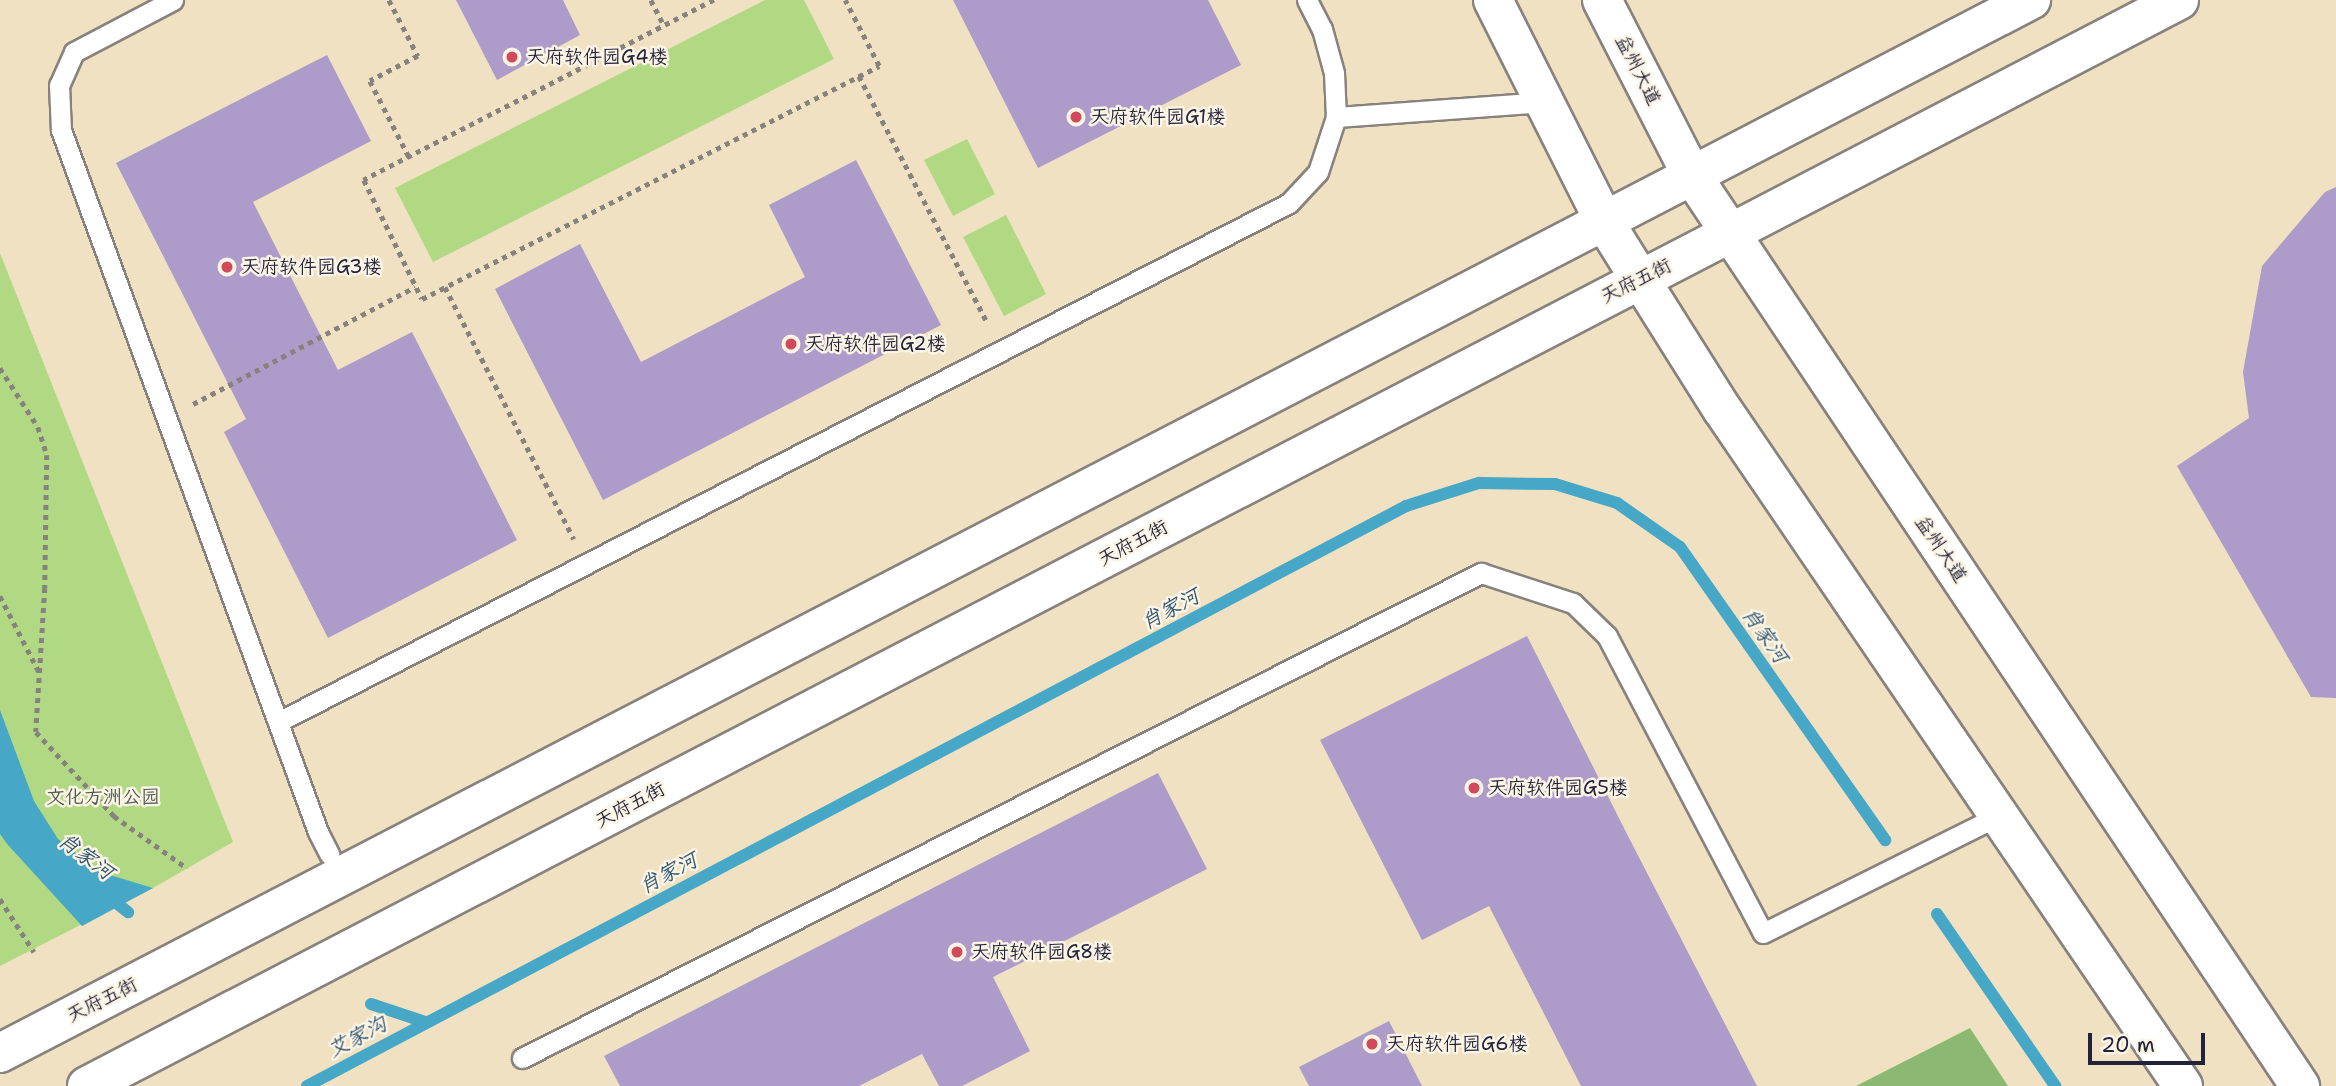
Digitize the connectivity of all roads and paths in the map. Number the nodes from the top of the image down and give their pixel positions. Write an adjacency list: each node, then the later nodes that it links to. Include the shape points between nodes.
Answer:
1 (173, 0): 24 (lane, via 74,52 59,85 61,130 67,149)
2 (390, 0): 15 (path, via 418,56 370,81)
3 (651, 0): 11 (path)
4 (714, 0): 11 (path)
5 (845, 0): 12 (path, via 879,66)
6 (1307, 0): 14 (lane, via 1322,29 1334,73)
7 (1493, 0): 13 (street)
8 (1602, 0): 16 (street, 益州大道)
9 (2031, 0): 16 (street, 天府五街)
10 (2179, 0): 18 (street, 天府五街)
11 (664, 26): 15 (path)
12 (859, 76): 21 (path); 22 (path)
13 (1545, 102): 14 (lane); 17 (street)
14 (1336, 117): 22 (lane, via 1318,172 1289,203)
15 (409, 157): 20 (path, via 364,180)
16 (1691, 174): 17 (street, 天府五街); 18 (street, 益州大道)
17 (1605, 223): 19 (street); 34 (street, 天府五街)
18 (1731, 233): 19 (street, 天府五街); 38 (street, 益州大道)
19 (1640, 279): 29 (street); 36 (street, 天府五街)
20 (415, 287): 21 (path, via 422,299); 24 (path)
21 (445, 287): 25 (path)
22 (1002, 351): 25 (lane)
23 (0, 368): 27 (path, via 38,427 47,455)
24 (167, 418): 28 (lane)
25 (586, 564): 28 (lane)
26 (0, 596): 27 (path)
27 (40, 673): 31 (path, via 36,732 114,816)
28 (278, 722): 30 (lane)
29 (1998, 816): 35 (lane, via 1763,933 1607,636 1573,603 1481,573); 37 (street)
30 (329, 854)
31 (187, 868)
32 (0, 900): 33 (path)
33 (34, 952)
34 (0, 1053)
35 (522, 1058)
36 (88, 1086)
37 (2183, 1086)
38 (2300, 1086)

